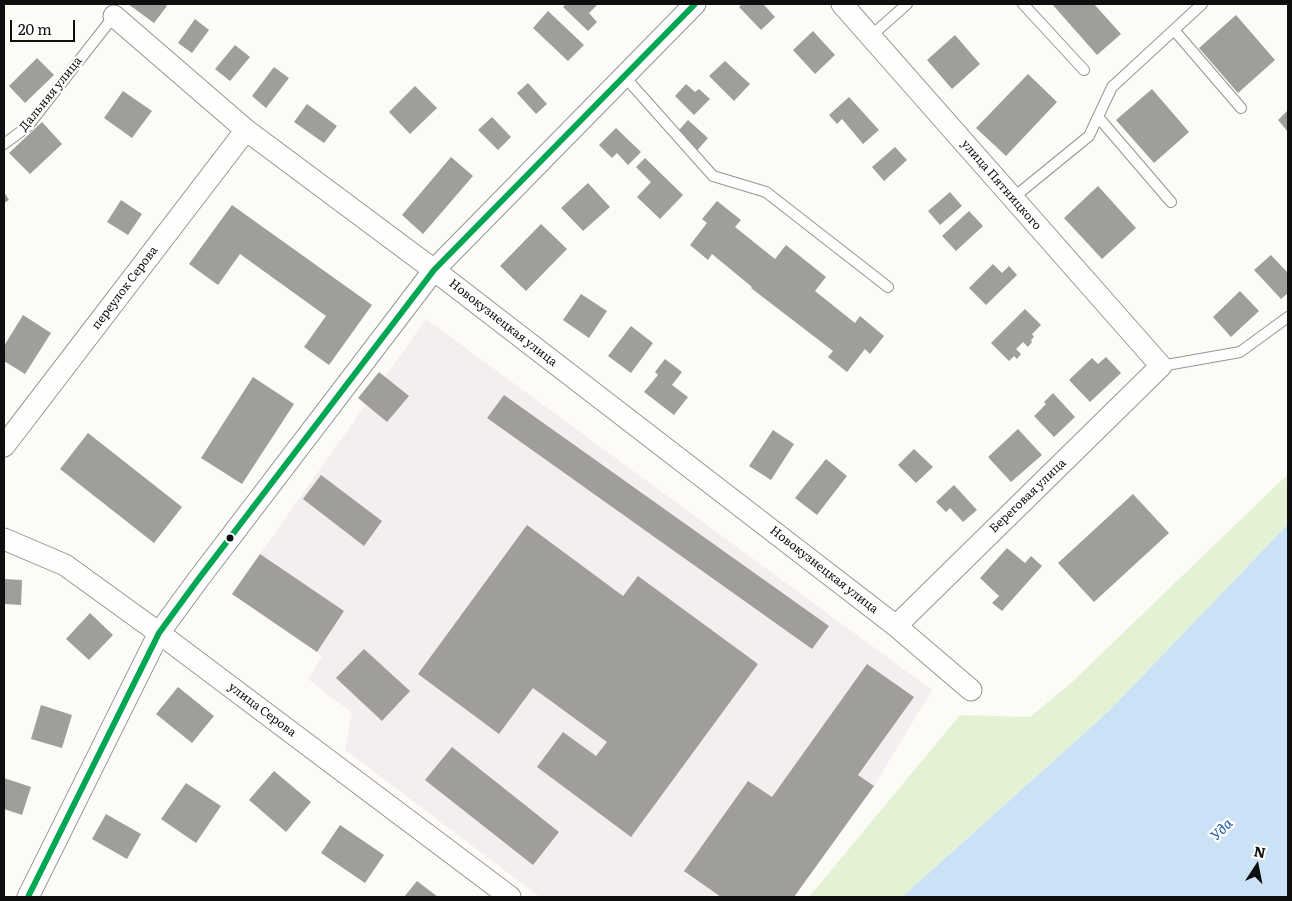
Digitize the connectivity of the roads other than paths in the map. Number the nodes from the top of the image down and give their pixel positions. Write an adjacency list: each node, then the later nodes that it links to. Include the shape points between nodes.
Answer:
1 (695, 4): 10 (street)
2 (842, 4): 8 (street, улица Пятницкого)
3 (907, 4): 8 (lane)
4 (1023, 4): 9 (lane)
5 (1202, 4): 7 (lane)
6 (114, 16): 13 (street, Новокузнецкая улица); 14 (lane, Дальняя улица, via 27,127)
7 (1174, 30): 11 (lane); 12 (lane, via 1112,87)
8 (870, 36): 15 (street, улица Пятницкого)
9 (1084, 70)
10 (624, 76): 17 (street); 18 (lane, via 713,176 766,192)
11 (1241, 108)
12 (1098, 117): 15 (lane, via 1089,136); 16 (lane)
13 (246, 130): 17 (street, Новокузнецкая улица); 21 (street, переулок Серова)
14 (4, 144)
15 (1013, 198): 20 (street, улица Пятницкого)
16 (1171, 202)
17 (434, 270): 23 (street, Новокузнецкая улица); 24 (street, via 196,580)
18 (888, 287)
19 (1288, 317): 20 (lane, via 1240,352)
20 (1161, 366): 23 (street, Береговая улица)
21 (4, 446)
22 (4, 539): 24 (street, улица Серова, via 65,565)
23 (896, 626): 25 (street, Новокузнецкая улица)
24 (159, 633): 26 (street); 27 (street, улица Серова)
25 (971, 690)
26 (28, 897)
27 (510, 897)

